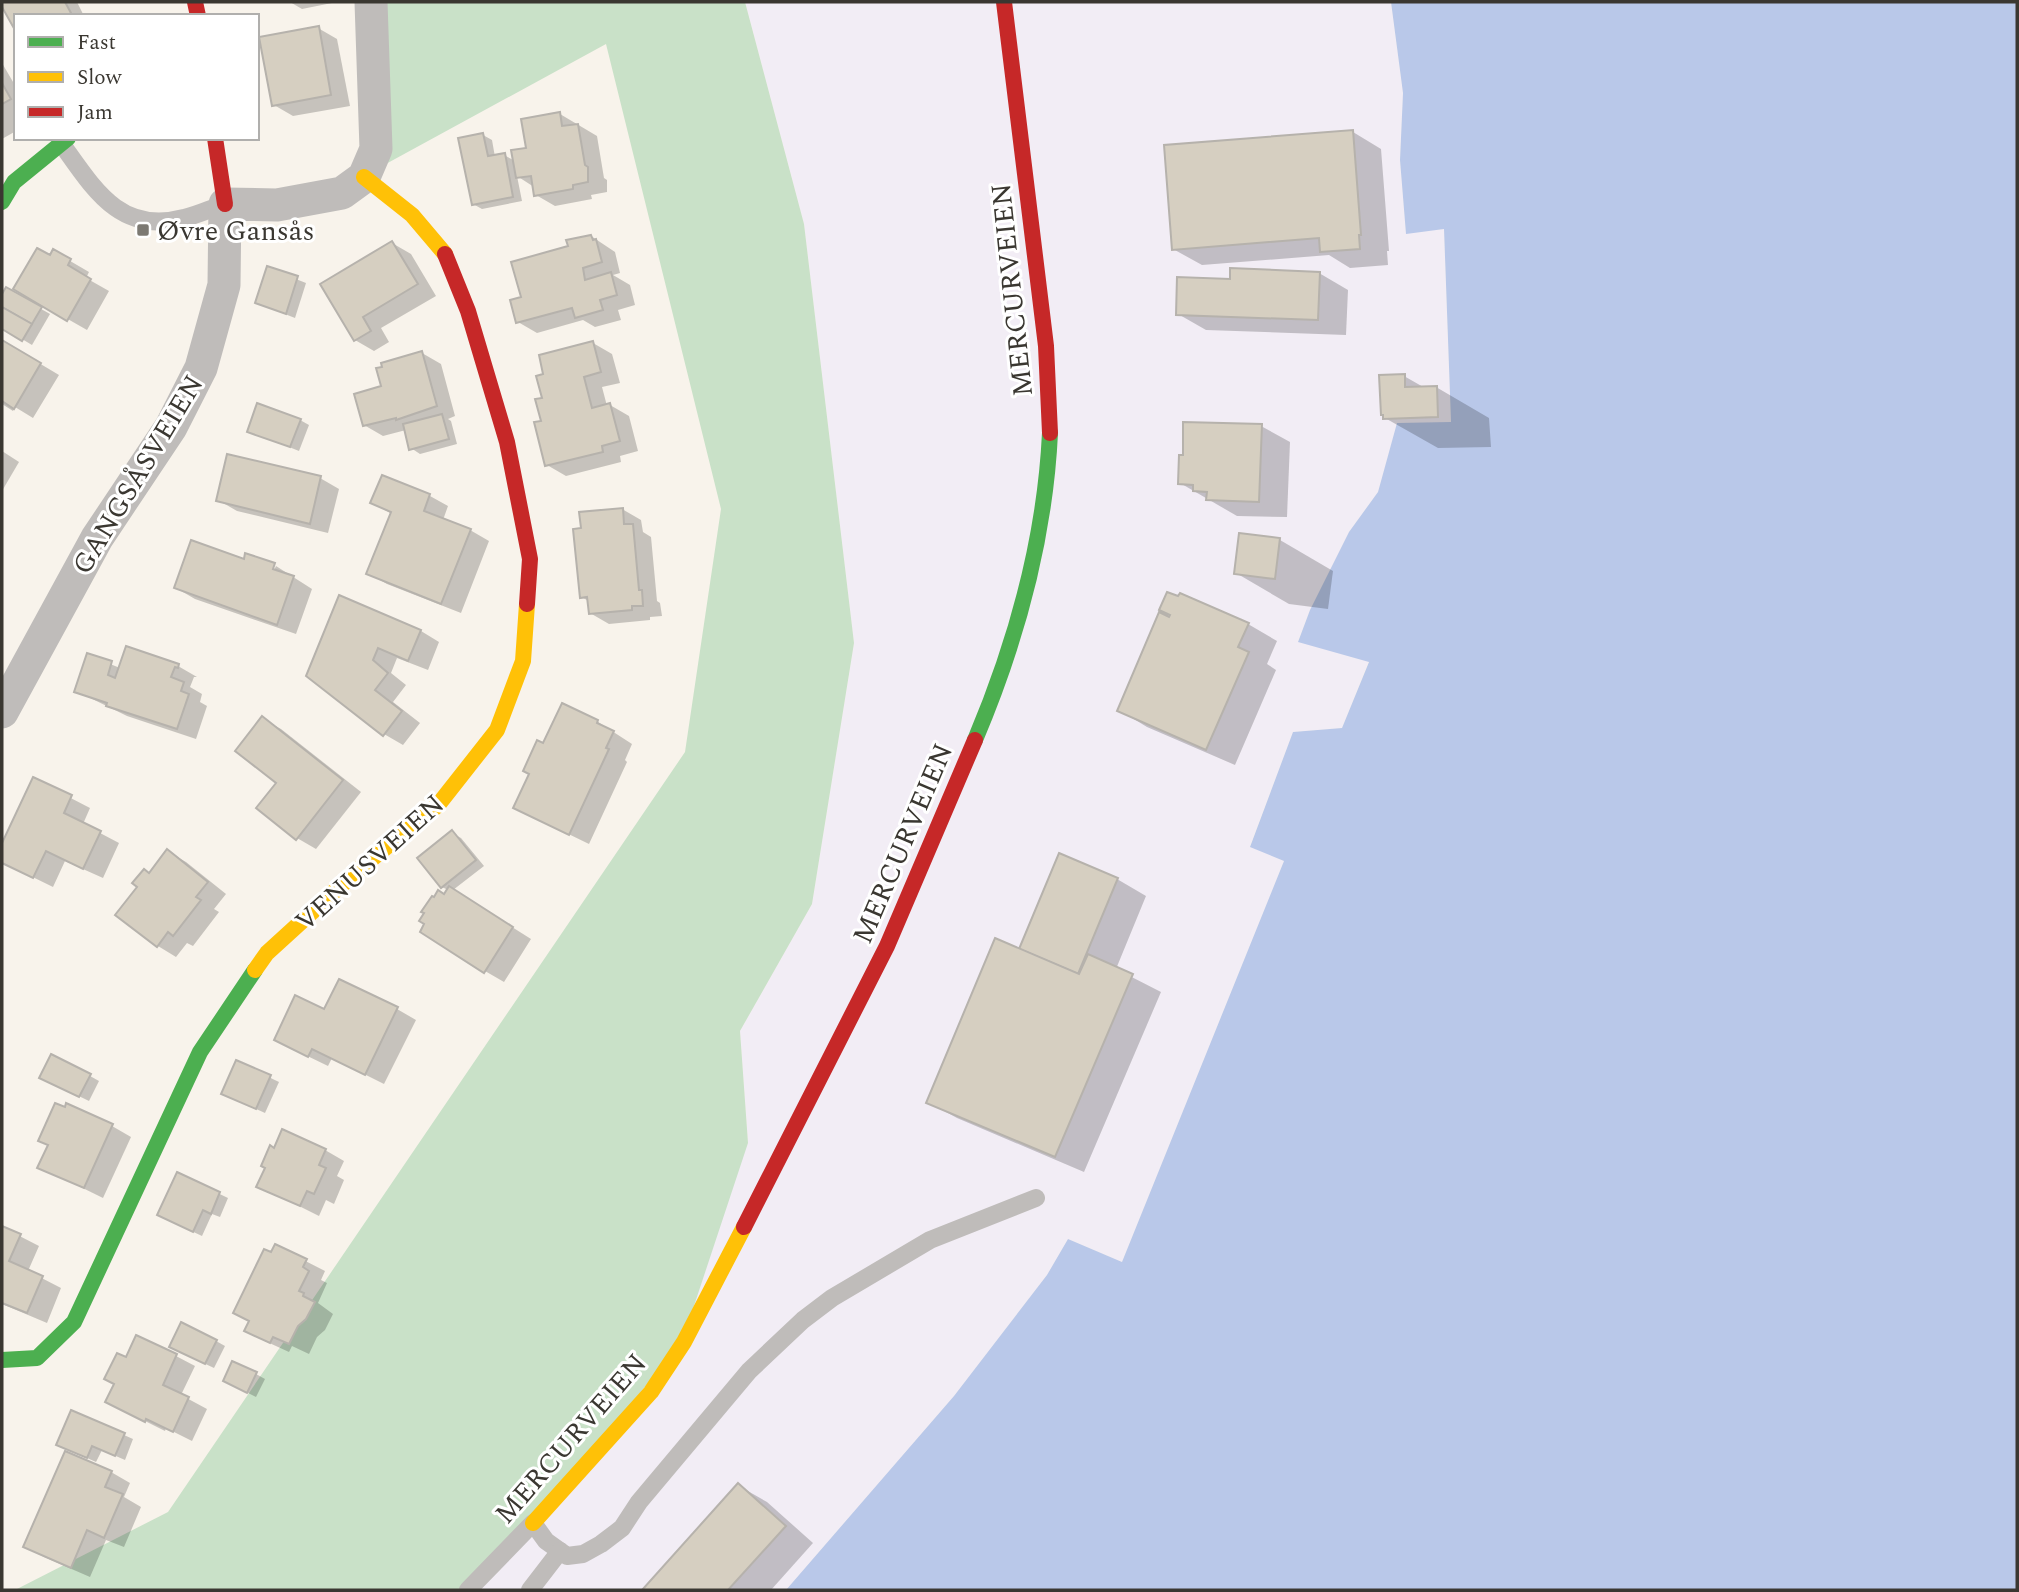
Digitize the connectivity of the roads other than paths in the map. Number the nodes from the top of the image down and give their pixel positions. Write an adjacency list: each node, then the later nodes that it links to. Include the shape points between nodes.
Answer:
1 (371, 2): 5 (street, via 376,149)
2 (1004, 2): 11 (main road, MERCURVEIEN, via 1051,421 1048,478 1017,620 986,713 887,946 684,1342 651,1392)
3 (215, 140): 7 (main road, GANGSÅSVEIEN)
4 (65, 141): 6 (main road, via 14,182); 7 (lane, via 94,189 134,219 184,218)
5 (364, 177): 7 (street, via 342,193 277,205); 10 (main road, VENUSVEIEN, via 412,215 445,254 468,311 506,442 530,559 523,661 497,730 438,805 267,953 200,1052 74,1322 37,1358)
6 (2, 202)
7 (225, 204): 8 (street, GANGSÅSVEIEN, via 224,285 201,368 171,426 97,537)
8 (2, 712)
9 (1036, 1198): 12 (lane, via 930,1240 832,1298 749,1371 622,1528 583,1554 567,1556)
10 (2, 1360)
11 (533, 1523): 12 (lane); 13 (lane, MERCURVEIEN)
12 (559, 1551): 14 (lane)
13 (468, 1590)
14 (530, 1590)

